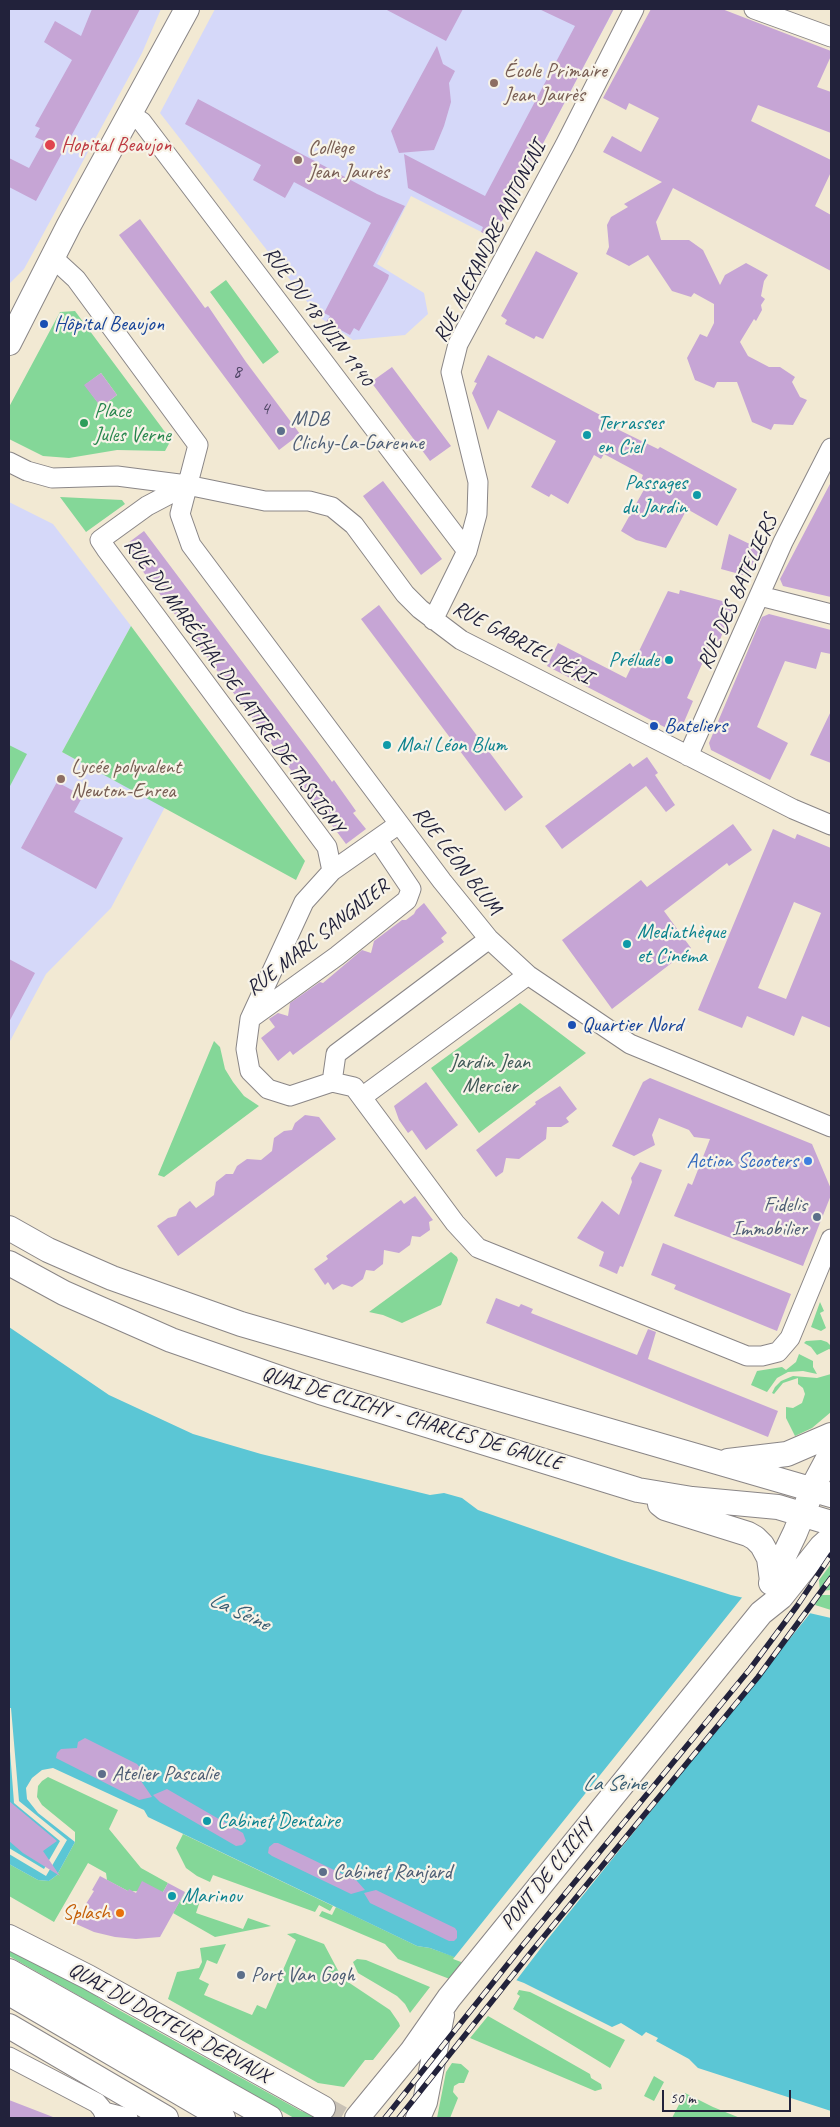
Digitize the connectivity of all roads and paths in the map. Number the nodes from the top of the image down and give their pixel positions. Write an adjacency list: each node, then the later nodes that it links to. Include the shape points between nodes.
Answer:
1 (187, 9): 6 (main road)
2 (634, 9): 12 (street, RUE ALEXANDRE ANTONINI, via 458,344 452,372 478,482 477,514)
3 (754, 9): 4 (street)
4 (802, 17): 5 (street)
5 (831, 37)
6 (130, 114): 7 (main road); 12 (street, RUE DU 18 JUIN 1940, via 142,122)
7 (52, 257): 8 (main road); 11 (street, RUE LÉON BLUM, via 76,279 198,445)
8 (12, 328)
9 (831, 448): 13 (street, RUE DES BATELIERS, via 783,542)
10 (9, 462): 11 (street, via 27,472 52,478 117,476)
11 (187, 486): 15 (street, RUE GABRIEL PÉRI, via 265,502 309,501 332,508 354,526 405,594); 17 (street, RUE LÉON BLUM, via 180,514 191,545); 20 (street, RUE DU MARÉCHAL DE LATTRE DE TASSIGNY, via 148,506 100,540 327,847)
12 (467, 551): 15 (street, RUE ALEXANDRE ANTONINI)
13 (760, 596): 14 (street); 16 (street, RUE DES BATELIERS)
14 (831, 614)
15 (433, 620): 16 (street, RUE GABRIEL PÉRI, via 461,640)
16 (688, 756): 18 (street, RUE GABRIEL PÉRI)
17 (399, 824): 19 (street, RUE DU MARÉCHAL DE LATTRE DE TASSIGNY); 21 (street, RUE LÉON BLUM)
18 (831, 825)
19 (378, 840): 20 (street, RUE DU MARÉCHAL DE LATTRE DE TASSIGNY); 23 (street, RUE MARC SANGNIER, via 410,889 408,900)
20 (332, 871): 23 (street, RUE DU MARÉCHAL DE LATTRE DE TASSIGNY, via 304,902)
21 (489, 939): 22 (street, RUE LÉON BLUM); 24 (street, via 336,1054)
22 (528, 975): 25 (street); 26 (street, RUE LÉON BLUM, via 630,1044)
23 (250, 1019): 24 (street, RUE DU MARÉCHAL DE LATTRE DE TASSIGNY, via 246,1049 250,1071 268,1089 290,1096)
24 (332, 1082): 25 (street, via 354,1087)
25 (362, 1097): 28 (street, via 455,1223 478,1248 746,1356 778,1352 790,1338)
26 (831, 1127)
27 (9, 1228): 32 (main road, QUAI DE CLICHY - CHARLES DE GAULLE, via 48,1250 112,1278 242,1324)
28 (831, 1239)
29 (9, 1263): 33 (main road, QUAI DE CLICHY - CHARLES DE GAULLE, via 64,1294 171,1340 320,1392)
30 (831, 1435): 32 (main road, via 787,1454)
31 (831, 1453): 34 (main road)
32 (719, 1462): 34 (main road, QUAI DE CLICHY - CHARLES DE GAULLE)
33 (638, 1490): 34 (main road, QUAI DE CLICHY - CHARLES DE GAULLE); 35 (main road, via 665,1508 750,1535)
34 (819, 1513): 35 (main road, PONT DE CLICHY); 35 (main road, PONT DE CLICHY, via 821,1547)
35 (781, 1568): 36 (main road, PONT DE CLICHY); 36 (main road, PONT DE CLICHY, via 781,1597)
36 (761, 1612): 40 (main road, PONT DE CLICHY)
37 (11, 1938): 43 (main road, QUAI DU DOCTEUR DERVAUX, via 88,1977)
38 (9, 1971): 48 (main road, QUAI DU DOCTEUR DERVAUX)
39 (9, 1994): 47 (main road)
40 (449, 1998): 49 (main road, via 412,2051); 50 (main road, via 442,2012 425,2102)
41 (9, 2026): 46 (main road)
42 (9, 2057): 44 (street, via 93,2101)
43 (323, 2108)
44 (105, 2115): 45 (street)
45 (128, 2118)
46 (166, 2118)
47 (223, 2118)
48 (270, 2118)
49 (357, 2118)
50 (418, 2118)

